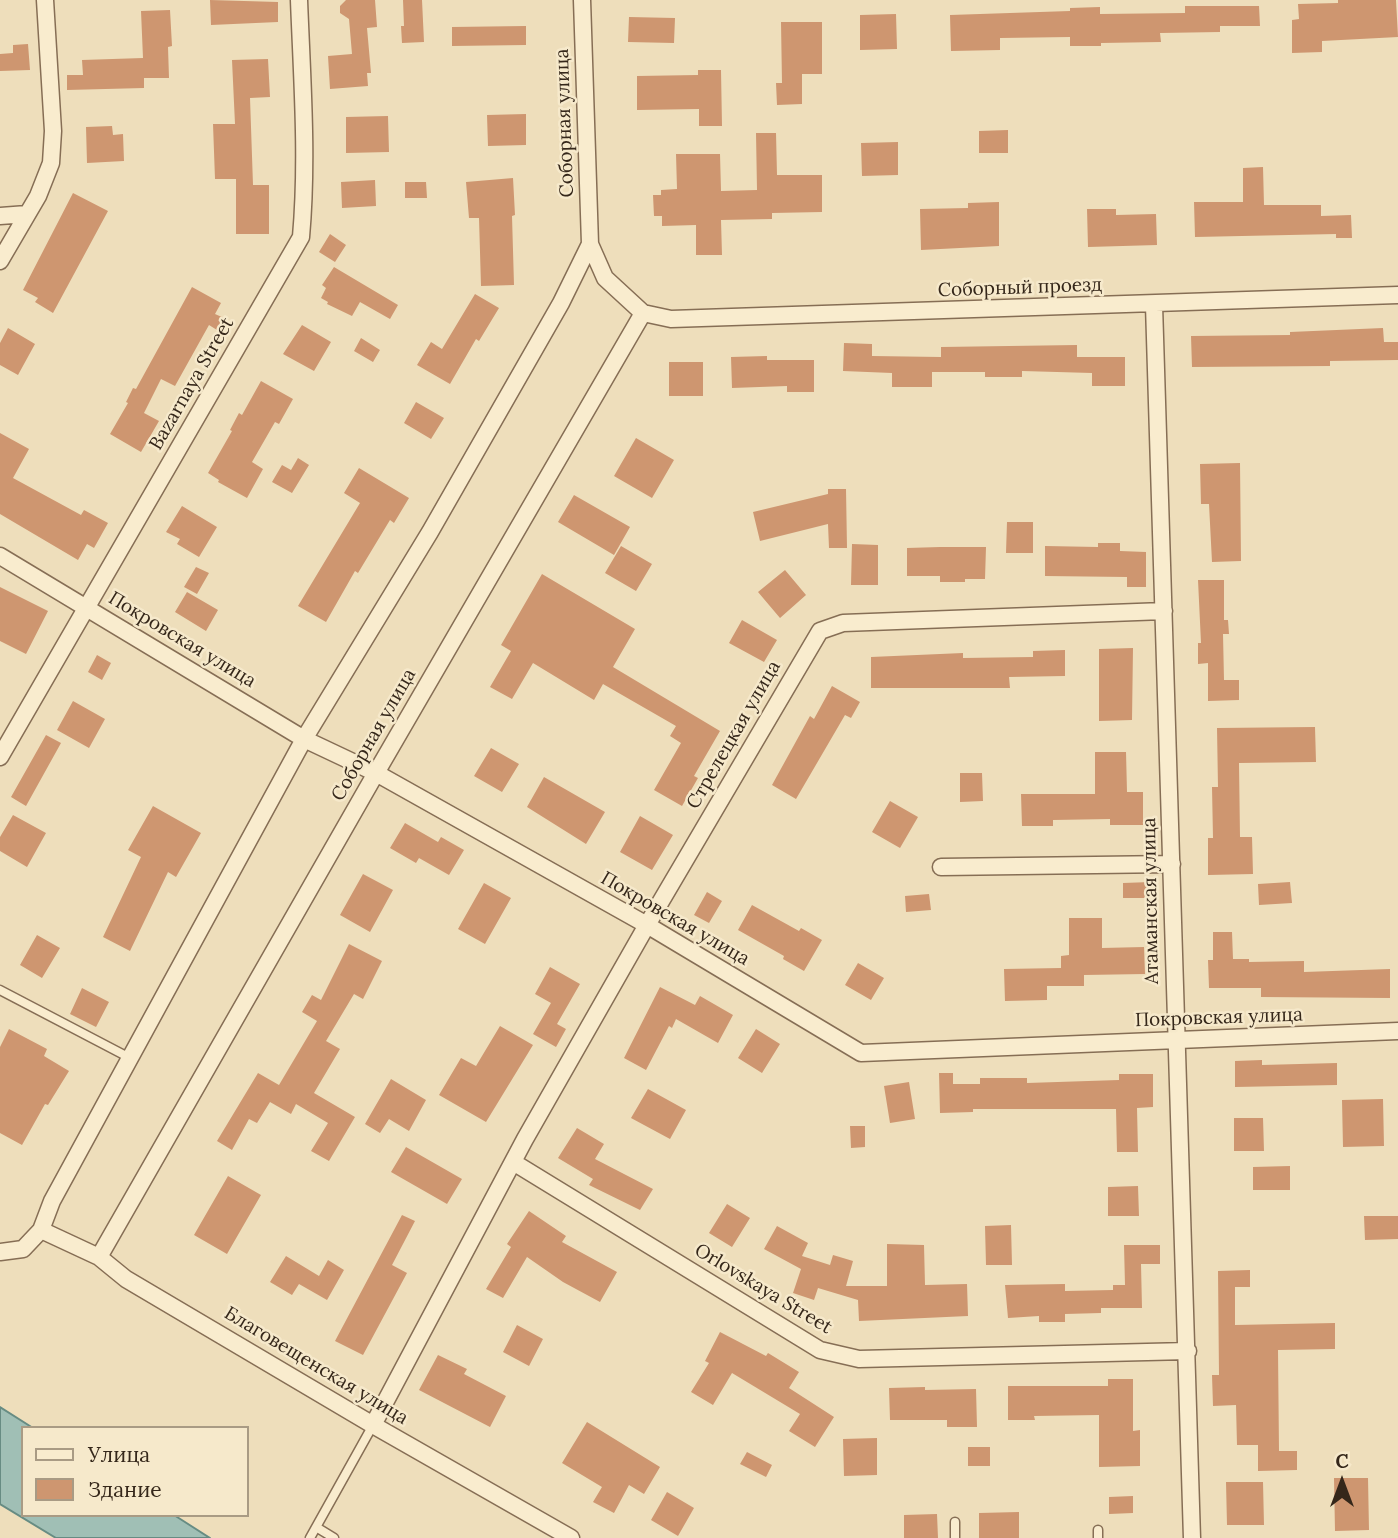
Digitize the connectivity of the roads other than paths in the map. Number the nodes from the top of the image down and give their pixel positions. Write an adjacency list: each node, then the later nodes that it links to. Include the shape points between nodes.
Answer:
1 (45, 0): 4 (street, via 51,163)
2 (299, 0): 12 (street, Bazarnaya Street, via 301,237)
3 (582, 0): 6 (street, Соборная улица)
4 (27, 214): 5 (street); 7 (street)
5 (0, 216)
6 (590, 244): 10 (street, Соборная улица, via 605,278); 14 (street, Соборная улица, via 430,532)
7 (0, 261)
8 (1398, 295): 9 (street, Соборный проезд)
9 (1154, 305): 10 (street, Соборный проезд, via 671,319); 13 (street, Атаманская улица)
10 (643, 313): 16 (street, Соборная улица)
11 (0, 556): 12 (street, Покровская улица)
12 (87, 607): 14 (street, Покровская улица); 15 (street, Bazarnaya Street)
13 (1164, 611): 17 (street, Атаманская улица); 19 (street, Стрелецкая улица, via 843,623 820,631)
14 (304, 739): 16 (street, Покровская улица); 23 (street, Соборная улица)
15 (0, 757)
16 (376, 773): 19 (street, Покровская улица); 27 (street, Соборная улица)
17 (1172, 864): 18 (street); 22 (street, Атаманская улица)
18 (941, 867)
19 (647, 925): 22 (street, Покровская улица, via 861,1053); 24 (street, Стрелецкая улица)
20 (0, 990): 23 (lane)
21 (1398, 1031): 22 (street, Покровская улица)
22 (1175, 1041): 28 (street, Атаманская улица)
23 (130, 1058): 25 (street, Соборная улица, via 52,1201)
24 (513, 1162): 28 (street, Orlovskaya Street, via 820,1350 859,1359); 29 (street, Стрелецкая улица)
25 (41, 1230): 26 (street, via 23,1249); 27 (street, Благовещенская улица)
26 (0, 1252)
27 (99, 1257): 29 (street, Благовещенская улица, via 126,1279)
28 (1188, 1351): 37 (street, Атаманская улица)
29 (373, 1425): 31 (lane); 32 (street, Благовещенская улица)
30 (955, 1522): 36 (lane)
31 (316, 1527): 33 (lane); 34 (lane)
32 (550, 1533): 35 (street, Благовещенская улица)
33 (310, 1538)
34 (334, 1538)
35 (571, 1538)
36 (955, 1538)
37 (1192, 1538)

